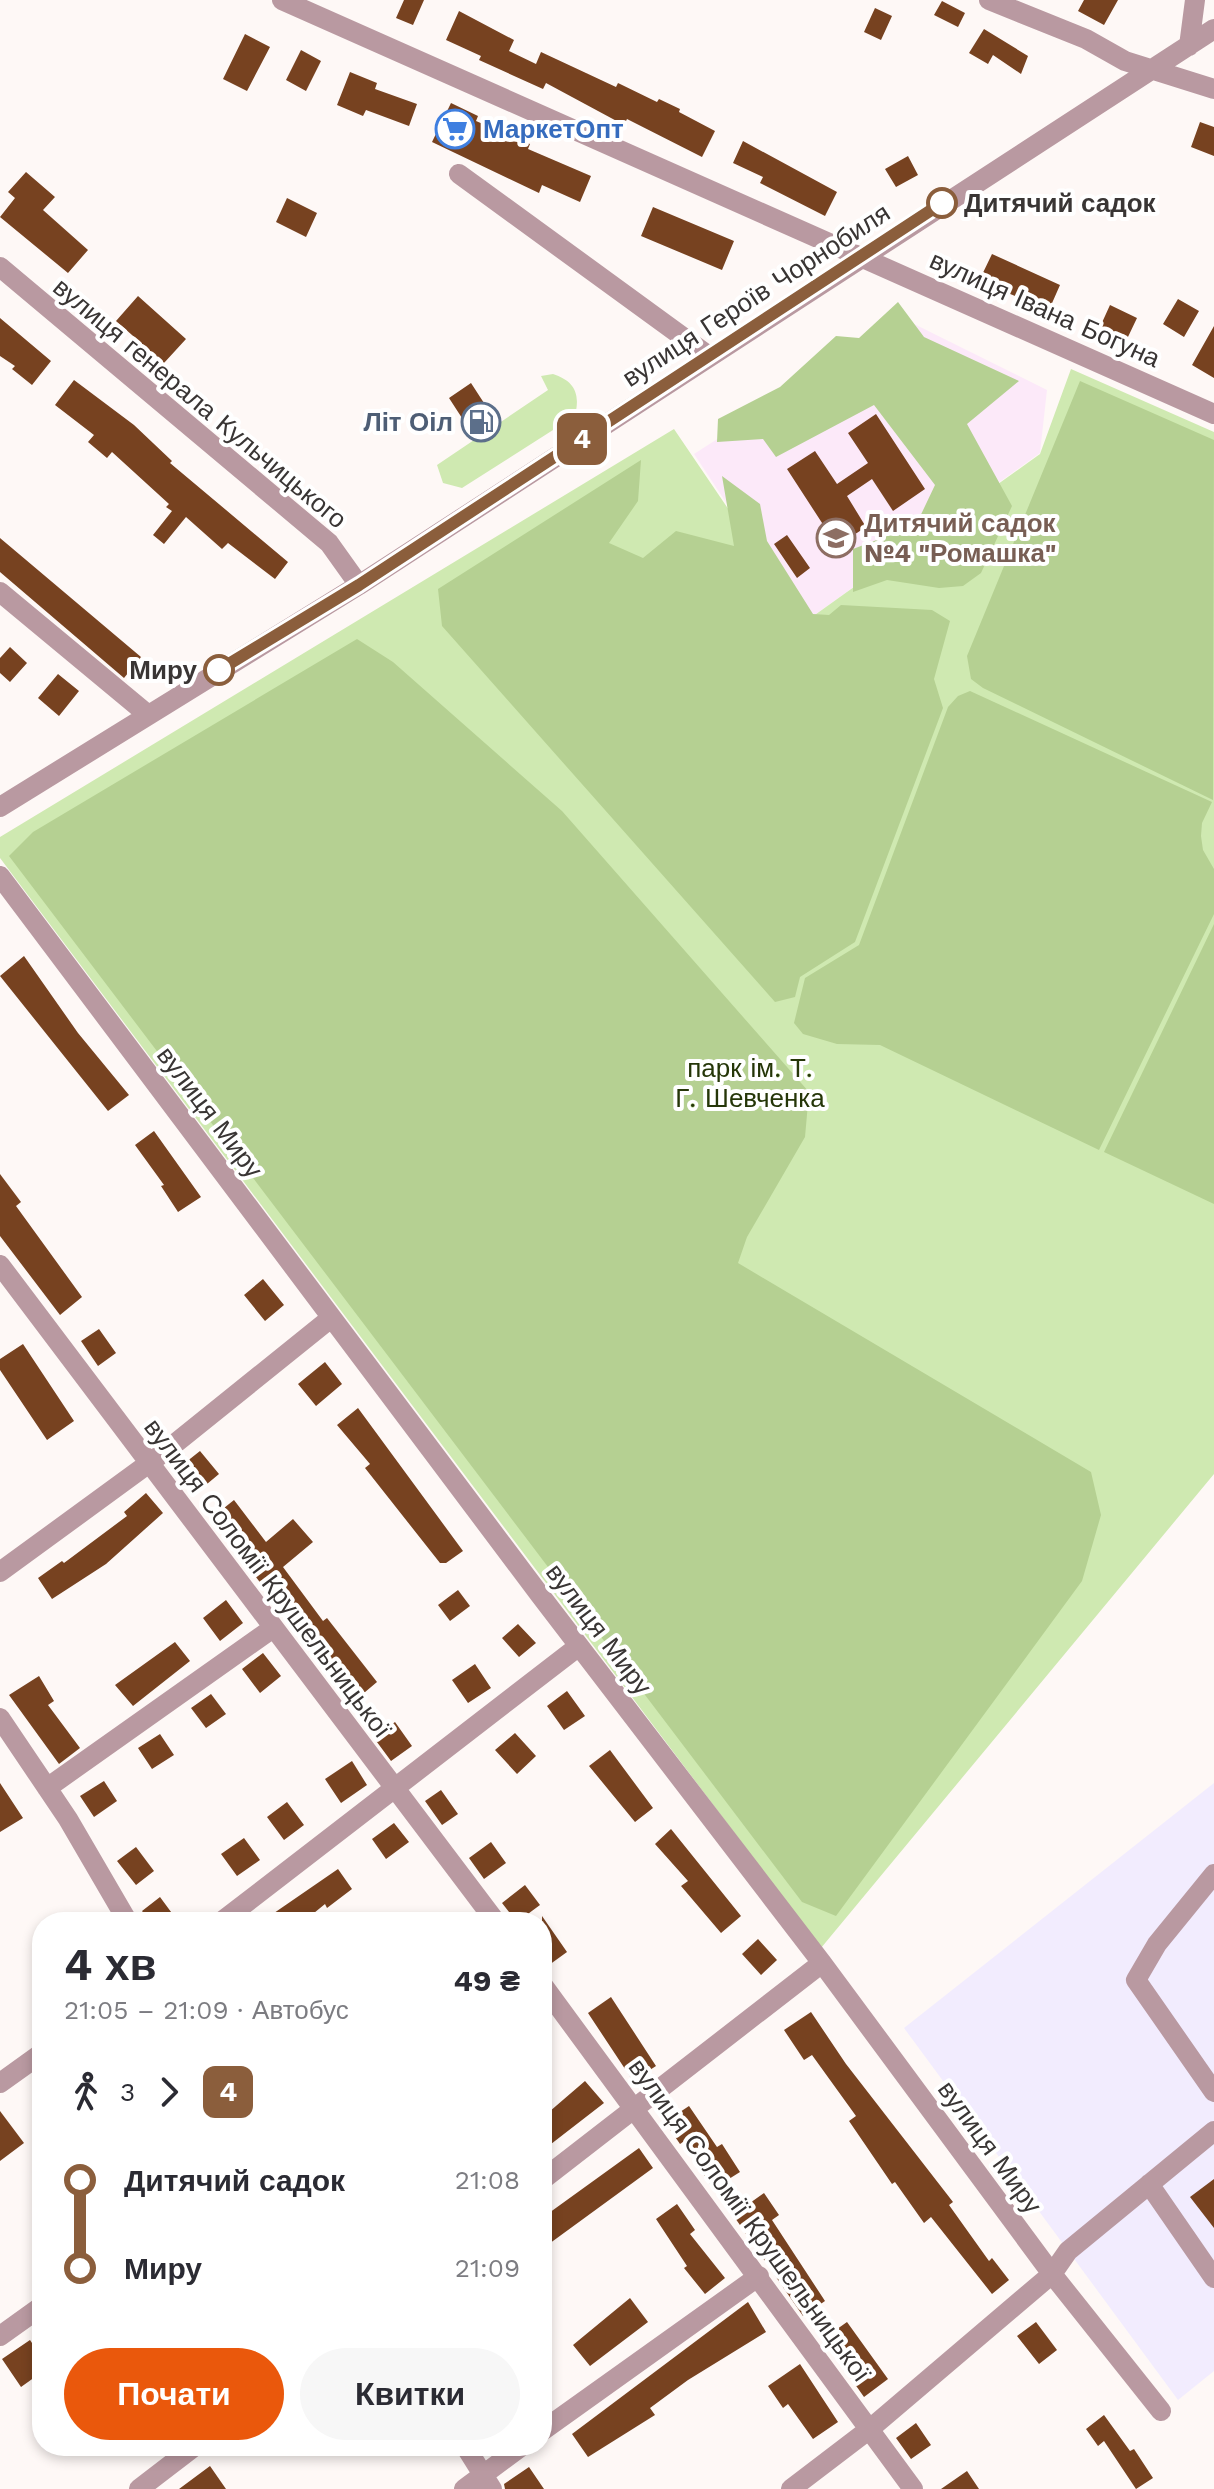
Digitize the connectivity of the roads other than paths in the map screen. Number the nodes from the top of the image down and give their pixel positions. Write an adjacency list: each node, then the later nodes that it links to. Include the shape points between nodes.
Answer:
1 (282, 0): 9 (street, вулиця Івана Богуна)
2 (989, 0): 6 (street, via 1086,39 1125,61)
3 (1195, 0): 5 (street)
4 (1214, 29): 5 (street, вулиця Героїв Чорнобиля)
5 (1189, 46): 6 (street, вулиця Героїв Чорнобиля)
6 (1153, 68): 7 (street); 9 (street, вулиця Героїв Чорнобиля)
7 (1214, 89)
8 (459, 174): 11 (street)
9 (863, 256): 11 (street, вулиця Героїв Чорнобиля); 12 (street, вулиця Івана Богуна)
10 (0, 267): 13 (street, вулиця генерала Кульчицького, via 329,543)
11 (709, 356): 13 (street, вулиця Героїв Чорнобиля)
12 (1214, 414)
13 (359, 585): 15 (street, вулиця Героїв Чорнобиля)
14 (0, 592): 15 (street)
15 (147, 714): 16 (street, вулиця Героїв Чорнобиля)
16 (0, 807)
17 (0, 876): 19 (street, вулиця Миру)
18 (0, 1265): 20 (street, вулиця Соломії Крушельницької)
19 (331, 1318): 20 (street); 23 (street, вулиця Миру)
20 (147, 1463): 21 (street); 22 (street, вулиця Соломії Крушельницької)
21 (0, 1572)
22 (273, 1628): 25 (street); 26 (street, вулиця Соломії Крушельницької)
23 (579, 1646): 26 (street); 31 (street, вулиця Миру)
24 (0, 1718): 25 (street)
25 (47, 1788): 28 (street)
26 (396, 1790): 29 (street); 30 (street, вулиця Соломії Крушельницької)
27 (1214, 1874): 35 (street, via 1157,1944 1136,1980)
28 (122, 1912)
29 (234, 1912)
30 (488, 1912)
31 (822, 1963): 36 (street); 40 (street, вулиця Миру)
32 (552, 1997): 36 (street, вулиця Соломії Крушельницької)
33 (32, 2060): 34 (street)
34 (0, 2083)
35 (1214, 2092)
36 (635, 2108): 38 (street); 41 (street, вулиця Соломії Крушельницької)
37 (1214, 2131): 39 (street)
38 (552, 2172)
39 (1149, 2184): 40 (street, via 1068,2251); 42 (street)
40 (1052, 2274): 45 (street, вулиця Миру); 47 (street)
41 (759, 2276): 46 (street); 47 (street, вулиця Соломії Крушельницької)
42 (1214, 2278)
43 (32, 2313): 44 (street)
44 (0, 2336)
45 (1161, 2411)
46 (552, 2424)
47 (871, 2428): 54 (street); 55 (street, вулиця Соломії Крушельницької)
48 (182, 2456): 52 (street)
49 (472, 2456): 51 (street)
50 (512, 2456): 51 (street)
51 (488, 2481): 53 (street)
52 (139, 2489)
53 (464, 2489)
54 (791, 2489)
55 (913, 2489)

